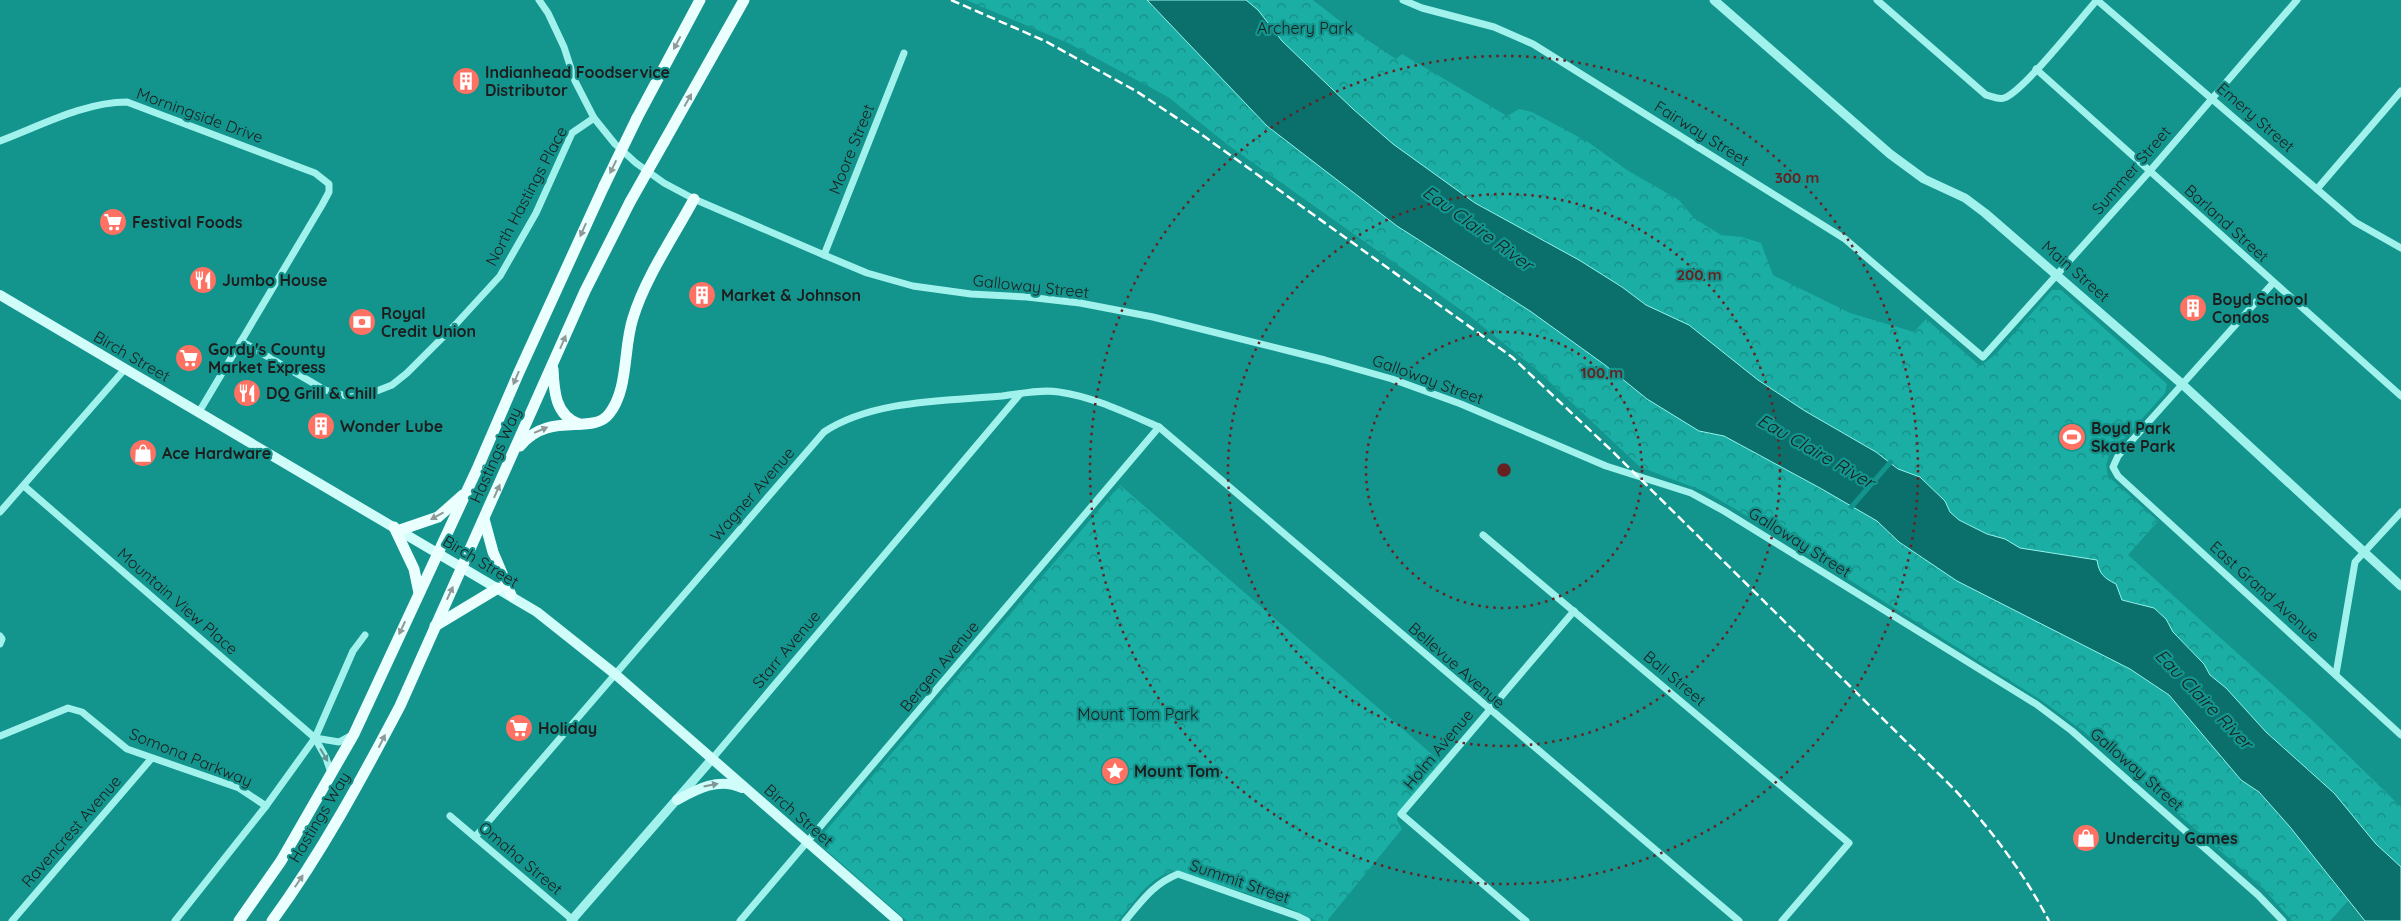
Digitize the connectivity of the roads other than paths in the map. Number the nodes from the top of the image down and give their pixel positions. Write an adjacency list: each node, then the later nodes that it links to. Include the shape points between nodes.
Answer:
1 (539, 0): 13 (street, Galloway Street, via 564,47 575,81)
2 (700, 0): 35 (main road, Hastings Way, one-way to 35, bridge, via 604,186)
3 (744, 0): 25 (main road, Hastings Way, one-way to 3, bridge, via 630,202)
4 (1404, 0): 24 (street, Fairway Street, via 1494,27 1541,49 1845,238)
5 (1714, 0): 20 (street, Main Street, via 1890,154 1924,179 1965,198)
6 (1877, 0): 10 (street, via 1986,94 2002,99 2012,94)
7 (2097, 0): 10 (street); 12 (street, Emery Street)
8 (2297, 0): 12 (street, Summer Street)
9 (904, 53): 19 (street, Moore Street)
10 (2036, 69): 15 (street, Barland Street)
11 (2401, 91): 16 (street)
12 (2212, 97): 15 (street, Summer Street); 16 (street, Emery Street)
13 (594, 118): 17 (street, Galloway Street, via 636,163 664,184); 23 (street, North Hastings Place, via 572,133 536,213 500,276 456,324 392,384 369,394 350,396 325,390)
14 (0, 141): 23 (street, Morningside Drive, via 88,108 127,102 314,173 329,184 329,192 322,205)
15 (2150, 172): 20 (street, Summer Street); 21 (street, Barland Street)
16 (2317, 189): 18 (street, Emery Street, via 2355,222)
17 (694, 199): 19 (street, Galloway Street); 31 (main road, via 633,317 618,400 602,420 595,424)
18 (2401, 248)
19 (824, 255): 81 (street, Galloway Street, via 867,273 913,286 1080,303 1152,317 1325,360 1453,401 1606,466 1691,493 1724,510 2036,704 2072,731 2258,895)
20 (2057, 274): 24 (street, Summer Street); 27 (street, Main Street)
21 (2273, 283): 27 (street); 29 (street, Barland Street)
22 (0, 294): 26 (main road, Birch Street)
23 (241, 341): 30 (street)
24 (1983, 357)
25 (552, 366): 31 (main road, via 557,403 570,420); 33 (main road, Hastings Way)
26 (124, 370): 30 (main road, Birch Street); 34 (street)
27 (2182, 384): 41 (street, Main Street); 54 (street, East Grand Avenue, via 2118,456 2113,467 2118,476)
28 (1020, 394): 32 (street, Wagner Avenue, via 1057,391 1093,399); 53 (street, Wagner Avenue, via 916,403 858,415 824,432); 61 (street, Starr Avenue)
29 (2401, 396)
30 (199, 412): 39 (main road, Birch Street)
31 (579, 424): 33 (main road, one-way to 31, via 536,432 557,424)
32 (1159, 427): 55 (street, Bellevue Avenue); 68 (street, Bergen Avenue)
33 (513, 455): 38 (main road, Hastings Way, one-way to 33)
34 (24, 486): 36 (street); 59 (street, Mountain View Place)
35 (468, 490): 39 (main road, one-way to 39, via 438,517); 42 (main road, Hastings Way)
36 (0, 512)
37 (2401, 512): 41 (street)
38 (484, 519): 43 (main road, Hastings Way); 47 (main road, via 493,552)
39 (397, 528): 42 (main road, Birch Street); 46 (main road, via 414,569)
40 (1483, 535): 48 (street, Ball Street)
41 (2365, 552): 44 (street, Main Street); 54 (street, via 2355,562)
42 (438, 553): 43 (main road, Birch Street); 46 (main road, Hastings Way)
43 (462, 567): 45 (main road, Birch Street); 49 (main road, Hastings Way, one-way to 43)
44 (2401, 586)
45 (498, 588): 47 (main road, Birch Street); 49 (main road)
46 (418, 593): 56 (main road, Hastings Way, one-way to 56)
47 (511, 595): 53 (main road, Birch Street)
48 (1574, 611): 55 (street, Holm Avenue); 80 (street, Ball Street, via 1849,843)
49 (435, 626): 72 (main road, Hastings Way, one-way to 49, via 366,771 400,706)
50 (365, 635): 59 (street, via 353,651)
51 (0, 636): 52 (street)
52 (0, 644)
53 (615, 674): 61 (main road, Birch Street); 67 (street, Wagner Avenue)
54 (2336, 674): 57 (street, East Grand Avenue)
55 (1490, 710): 78 (street, Holm Avenue, via 1401,814); 79 (street, Bellevue Avenue)
56 (354, 734): 59 (street, via 339,742); 62 (main road, Hastings Way)
57 (2401, 734)
58 (0, 736): 60 (street, Somona Parkway, via 68,708 82,712 126,749)
59 (315, 738): 62 (street, Mountain View Place, one-way to 62); 65 (street)
60 (151, 758): 65 (street, Somona Parkway, via 239,788); 69 (street, Ravencrest Avenue)
61 (712, 759): 63 (main road, Birch Street); 64 (street, Starr Avenue)
62 (331, 773): 71 (main road, Hastings Way, via 281,861)
63 (747, 791): 64 (main road, one-way to 63, via 712,784 730,784); 68 (main road, Birch Street)
64 (677, 800): 73 (street, Starr Avenue)
65 (266, 806): 70 (street)
66 (450, 816): 67 (street, Omaha Street)
67 (475, 837): 73 (street, Omaha Street)
68 (808, 843): 74 (street, Bergen Avenue); 75 (main road, Birch Street)
69 (12, 921)
70 (175, 921)
71 (239, 921)
72 (272, 921)
73 (573, 921)
74 (740, 921)
75 (898, 921)
76 (1124, 921): 77 (street, Summit Street, via 1153,888 1178,874)
77 (1307, 921)
78 (1526, 921)
79 (1739, 921)
80 (1782, 921)
81 (2283, 921)

